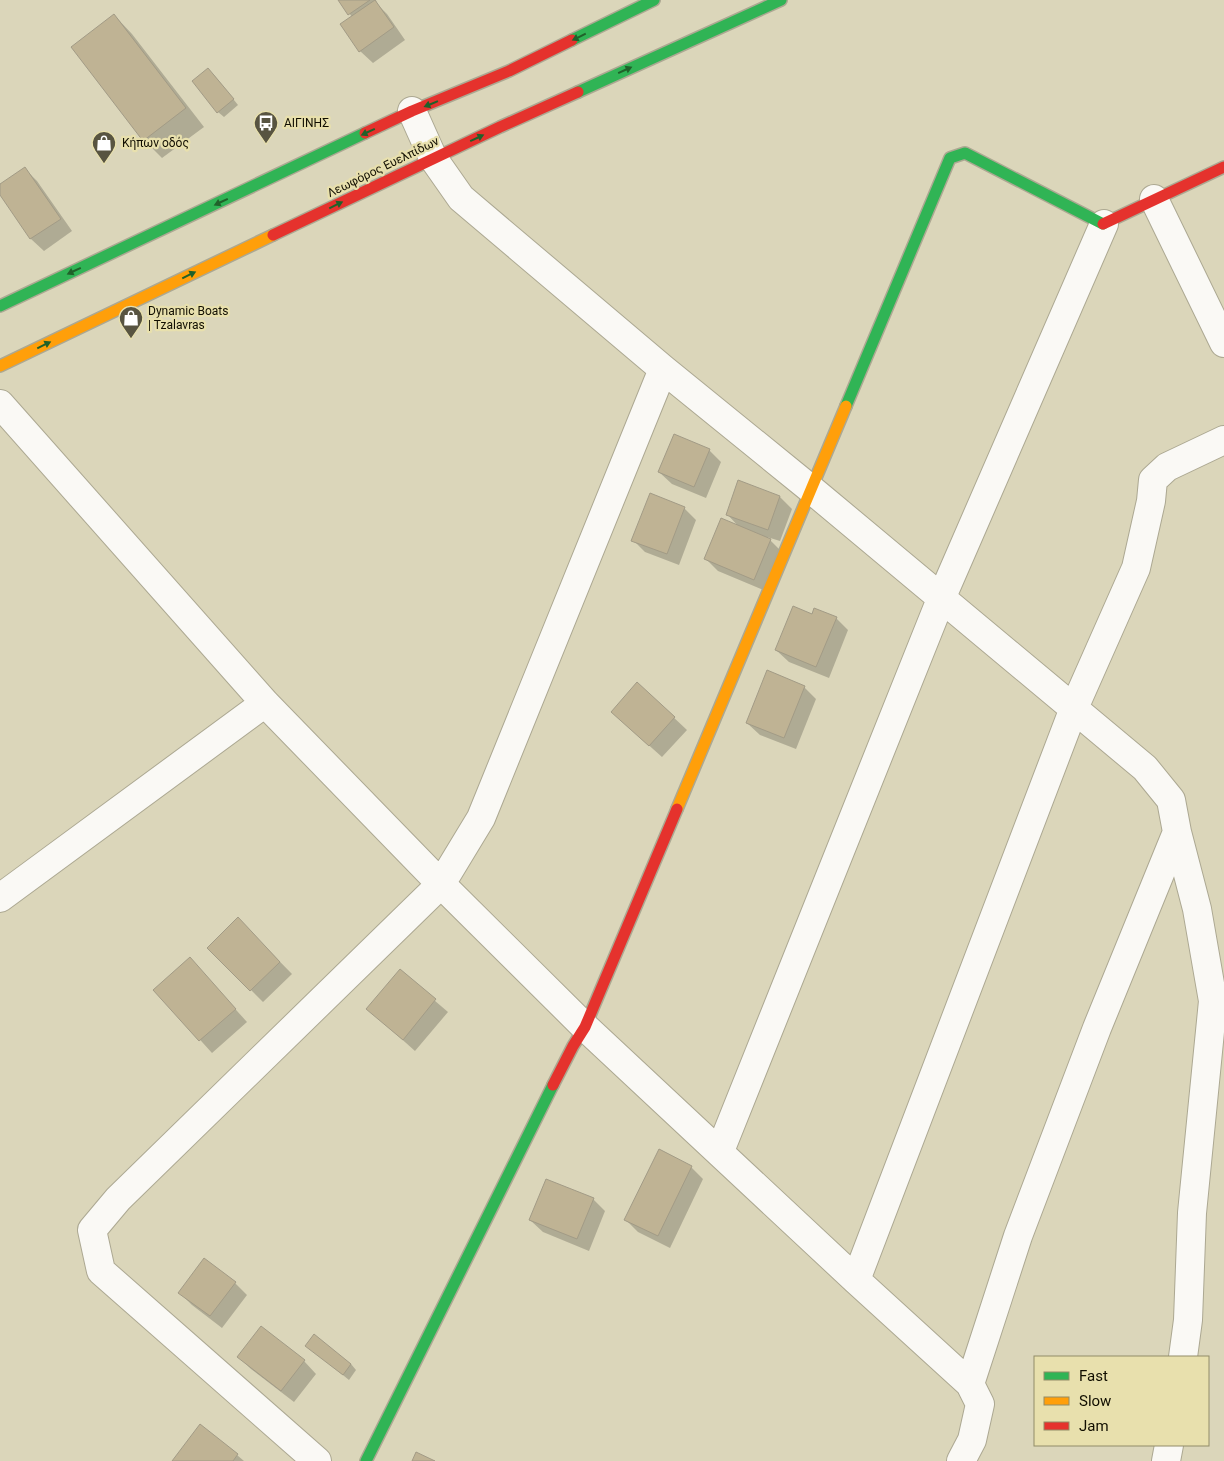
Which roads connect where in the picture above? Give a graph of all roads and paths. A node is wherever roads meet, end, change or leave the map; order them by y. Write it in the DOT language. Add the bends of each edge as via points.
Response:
graph roads {
  1 [pos="654,0"];
  2 [pos="781,0"];
  3 [pos="412,111"];
  4 [pos="433,158"];
  5 [pos="1224,168"];
  6 [pos="1154,199"];
  7 [pos="1104,224"];
  8 [pos="0,306"];
  9 [pos="1224,343"];
  10 [pos="0,366"];
  11 [pos="663,369"];
  12 [pos="0,404"];
  13 [pos="1224,440"];
  14 [pos="812,490"];
  15 [pos="941,599"];
  16 [pos="265,702"];
  17 [pos="1074,708"];
  18 [pos="1177,832"];
  19 [pos="441,884"];
  20 [pos="0,898"];
  21 [pos="585,1027"];
  22 [pos="720,1151"];
  23 [pos="856,1280"];
  24 [pos="1182,1356"];
  25 [pos="970,1384"];
  26 [pos="1169,1446"];
  27 [pos="317,1461"];
  28 [pos="366,1461"];
  29 [pos="961,1461"];
  30 [pos="1166,1461"];
  1 -- 3 [label="street, one-way" via="509,71"];
  4 -- 2 [label="street, Λεωφόρος Ευελπίδων, one-way"];
  3 -- 4 [label="street"];
  3 -- 8 [label="street, one-way"];
  10 -- 4 [label="street, Λεωφόρος Ευελπίδων, one-way"];
  4 -- 11 [label="street" via="461,198"];
  5 -- 6 [label="street"];
  6 -- 7 [label="street"];
  6 -- 9 [label="street"];
  7 -- 14 [label="street" via="965,153 950,158"];
  7 -- 15 [label="street"];
  11 -- 14 [label="street"];
  11 -- 19 [label="street" via="481,818"];
  12 -- 16 [label="street"];
  13 -- 17 [label="street" via="1167,467 1153,480 1136,568"];
  14 -- 15 [label="street"];
  14 -- 21 [label="street"];
  15 -- 17 [label="street"];
  15 -- 22 [label="street"];
  16 -- 19 [label="street"];
  16 -- 20 [label="street"];
  17 -- 18 [label="street" via="1145,768 1171,800"];
  17 -- 23 [label="street"];
  18 -- 24 [label="street" via="1197,909 1213,1001 1192,1213 1188,1320"];
  18 -- 25 [label="street" via="1097,1028 1025,1218"];
  19 -- 21 [label="street"];
  19 -- 27 [label="street" via="118,1198 92,1230 101,1271"];
  21 -- 22 [label="street"];
  21 -- 28 [label="street"];
  22 -- 23 [label="street"];
  23 -- 25 [label="street"];
  25 -- 29 [label="street" via="980,1404 972,1440"];
  26 -- 30 [label="street"];
}
